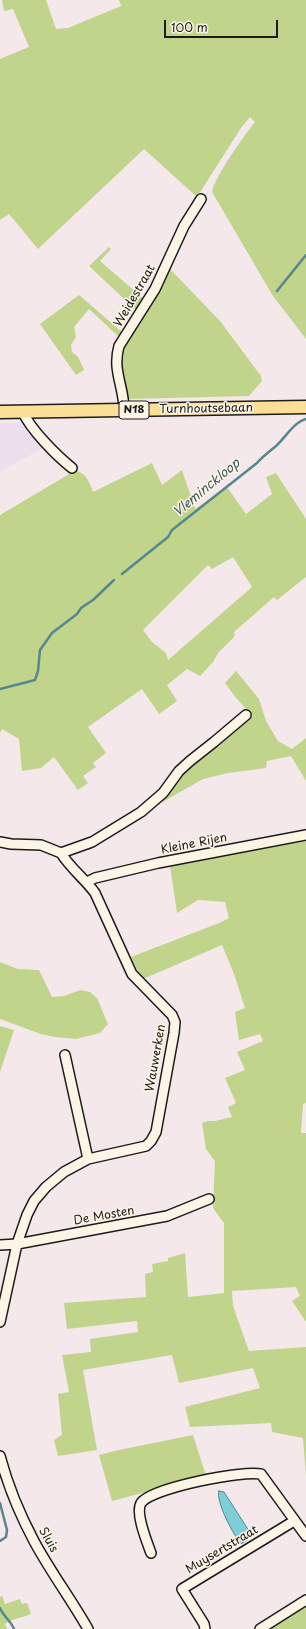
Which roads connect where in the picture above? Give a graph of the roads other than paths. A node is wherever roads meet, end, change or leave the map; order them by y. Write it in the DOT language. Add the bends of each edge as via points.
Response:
graph roads {
  1 [pos="201,199"];
  2 [pos="306,408"];
  3 [pos="124,410"];
  4 [pos="0,412"];
  5 [pos="23,412"];
  6 [pos="72,468"];
  7 [pos="246,715"];
  8 [pos="306,835"];
  9 [pos="0,842"];
  10 [pos="61,853"];
  11 [pos="87,882"];
  12 [pos="65,1055"];
  13 [pos="88,1158"];
  14 [pos="209,1199"];
  15 [pos="17,1244"];
  16 [pos="0,1245"];
  17 [pos="0,1322"];
  18 [pos="0,1456"];
  19 [pos="294,1520"];
  20 [pos="306,1536"];
  21 [pos="151,1553"];
  22 [pos="306,1600"];
  23 [pos="88,1629"];
  24 [pos="205,1629"];
  25 [pos="260,1629"];
  1 -- 3 [label="street, Weidestraat" via="184,226 156,289 119,346 116,368"];
  2 -- 3 [label="main road, Turnhoutsebaan / N18"];
  3 -- 5 [label="main road, Turnhoutsebaan / N18"];
  4 -- 5 [label="main road, Turnhoutsebaan / N18"];
  5 -- 6 [label="street" via="26,420"];
  7 -- 10 [label="street" via="179,771 163,793 141,812 96,839"];
  8 -- 11 [label="street, Kleine Rijen" via="158,863"];
  9 -- 10 [label="street" via="41,845"];
  10 -- 11 [label="street, Wauwerken"];
  11 -- 13 [label="street, Wauwerken" via="95,893 132,974 172,1015 175,1022 156,1132 151,1141 146,1146"];
  12 -- 13 [label="street"];
  13 -- 15 [label="street, Wauwerken" via="64,1172 42,1191 27,1214"];
  14 -- 15 [label="street, De Mosten" via="167,1216"];
  15 -- 16 [label="street, De Mosten"];
  15 -- 17 [label="street, Wauwerken"];
  18 -- 23 [label="street, Sluis" via="8,1484 34,1542"];
  19 -- 20 [label="street"];
  19 -- 21 [label="street" via="261,1474 209,1478 150,1496 141,1503 139,1514"];
  19 -- 24 [label="street, Muysertstraat" via="182,1589"];
  22 -- 25 [label="street"];
}
